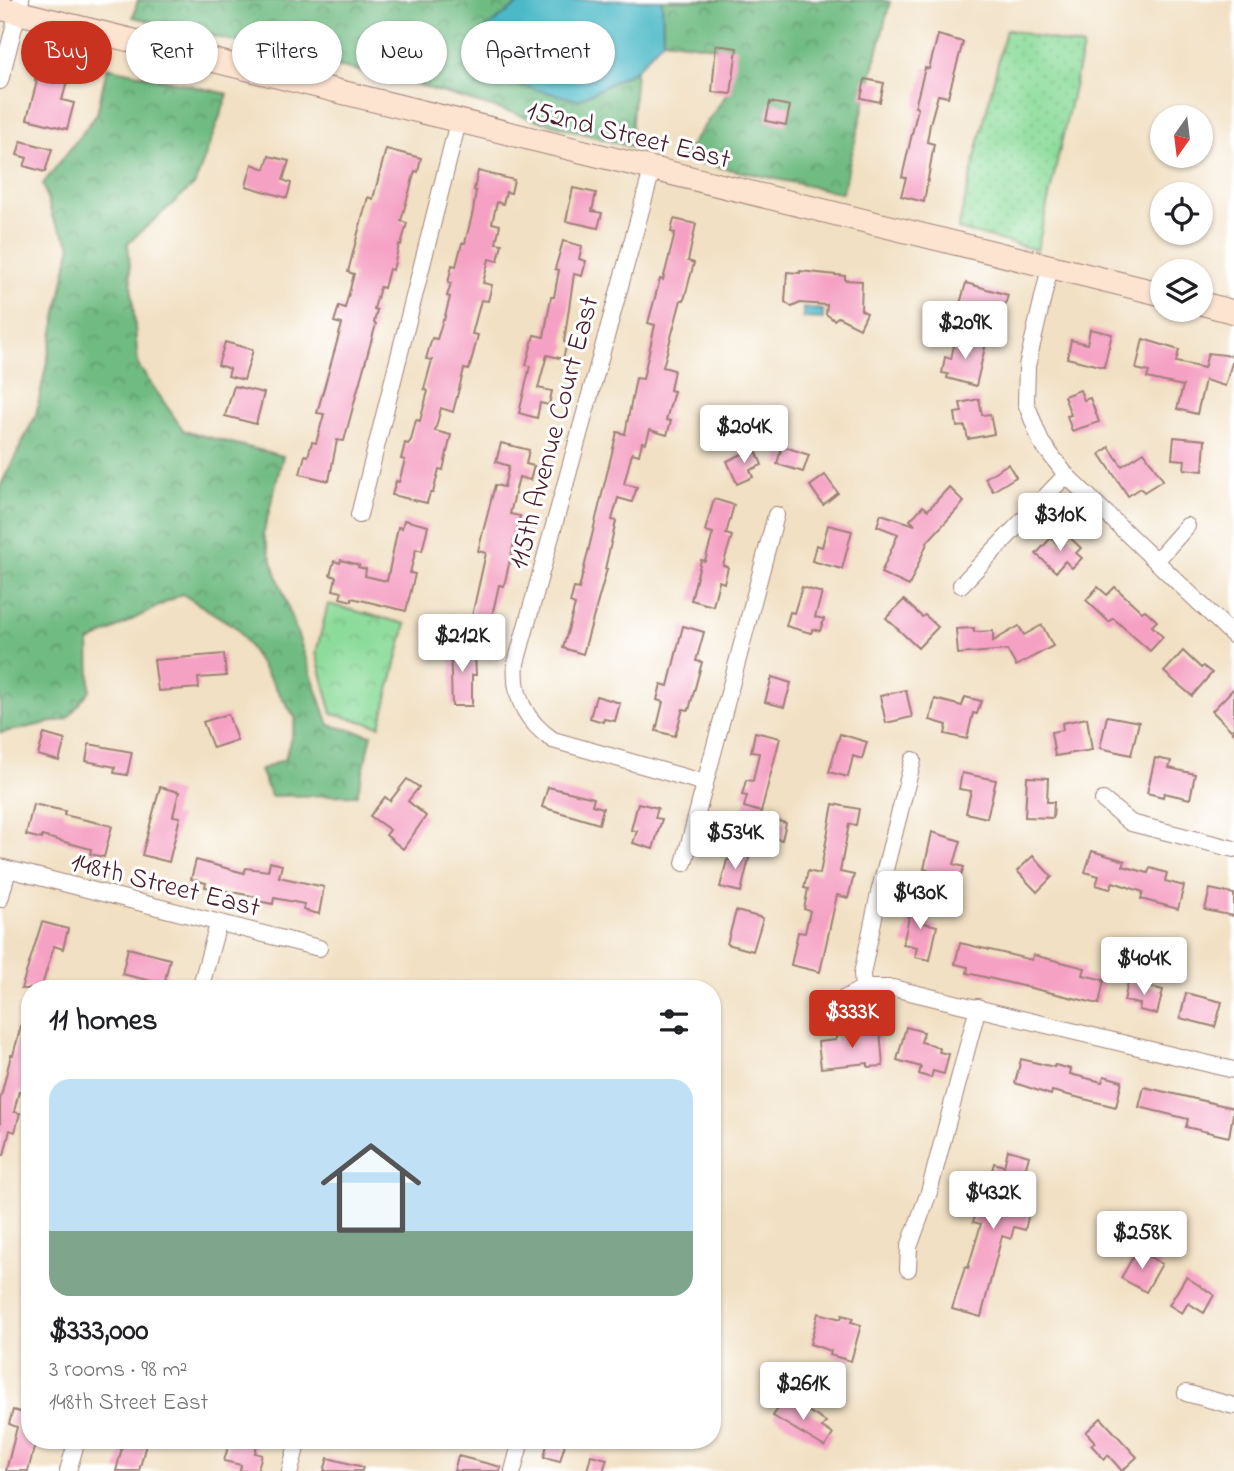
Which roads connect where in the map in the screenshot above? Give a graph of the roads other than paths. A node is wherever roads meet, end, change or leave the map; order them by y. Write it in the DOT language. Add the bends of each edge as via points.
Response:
graph roads {
  1 [pos="13,6"];
  2 [pos="0,81"];
  3 [pos="458,122"];
  4 [pos="652,170"];
  5 [pos="1050,267"];
  6 [pos="1150,291"];
  7 [pos="1213,306"];
  8 [pos="1234,312"];
  9 [pos="1066,475"];
  10 [pos="359,515"];
  11 [pos="776,515"];
  12 [pos="1187,526"];
  13 [pos="1156,561"];
  14 [pos="961,585"];
  15 [pos="1234,636"];
  16 [pos="913,760"];
  17 [pos="705,783"];
  18 [pos="1103,800"];
  19 [pos="1234,849"];
  20 [pos="684,863"];
  21 [pos="4,869"];
  22 [pos="0,900"];
  23 [pos="218,924"];
  24 [pos="319,948"];
  25 [pos="202,980"];
  26 [pos="863,988"];
  27 [pos="829,1007"];
  28 [pos="978,1007"];
  29 [pos="1234,1070"];
  30 [pos="908,1269"];
  31 [pos="1186,1393"];
  32 [pos="1234,1406"];
  33 [pos="74,1449"];
  34 [pos="296,1449"];
  35 [pos="519,1449"];
  36 [pos="68,1471"];
  37 [pos="290,1471"];
  38 [pos="513,1471"];
  1 -- 2 [label="street"];
  1 -- 3 [label="main road, 152nd Street East"];
  3 -- 4 [label="main road, 152nd Street East"];
  3 -- 10 [label="street"];
  4 -- 5 [label="main road, 152nd Street East"];
  4 -- 17 [label="street, 115th Avenue Court East" via="516,663 516,687 523,709 542,733 564,745"];
  5 -- 6 [label="main road, 152nd Street East"];
  5 -- 9 [label="street" via="1027,366 1027,403 1041,442"];
  7 -- 8 [label="main road"];
  9 -- 13 [label="street"];
  9 -- 14 [label="street"];
  11 -- 17 [label="street"];
  12 -- 13 [label="street"];
  13 -- 15 [label="street"];
  16 -- 26 [label="street" via="879,893"];
  17 -- 20 [label="street"];
  18 -- 19 [label="street" via="1131,823"];
  21 -- 22 [label="street"];
  21 -- 23 [label="street, 148th Street East"];
  23 -- 24 [label="street, 148th Street East"];
  23 -- 25 [label="street"];
  26 -- 27 [label="street"];
  26 -- 28 [label="street" via="894,988"];
  28 -- 29 [label="street"];
  28 -- 30 [label="street" via="929,1192 909,1248"];
  31 -- 32 [label="street"];
  33 -- 36 [label="street"];
  34 -- 37 [label="street"];
  35 -- 38 [label="street"];
}
